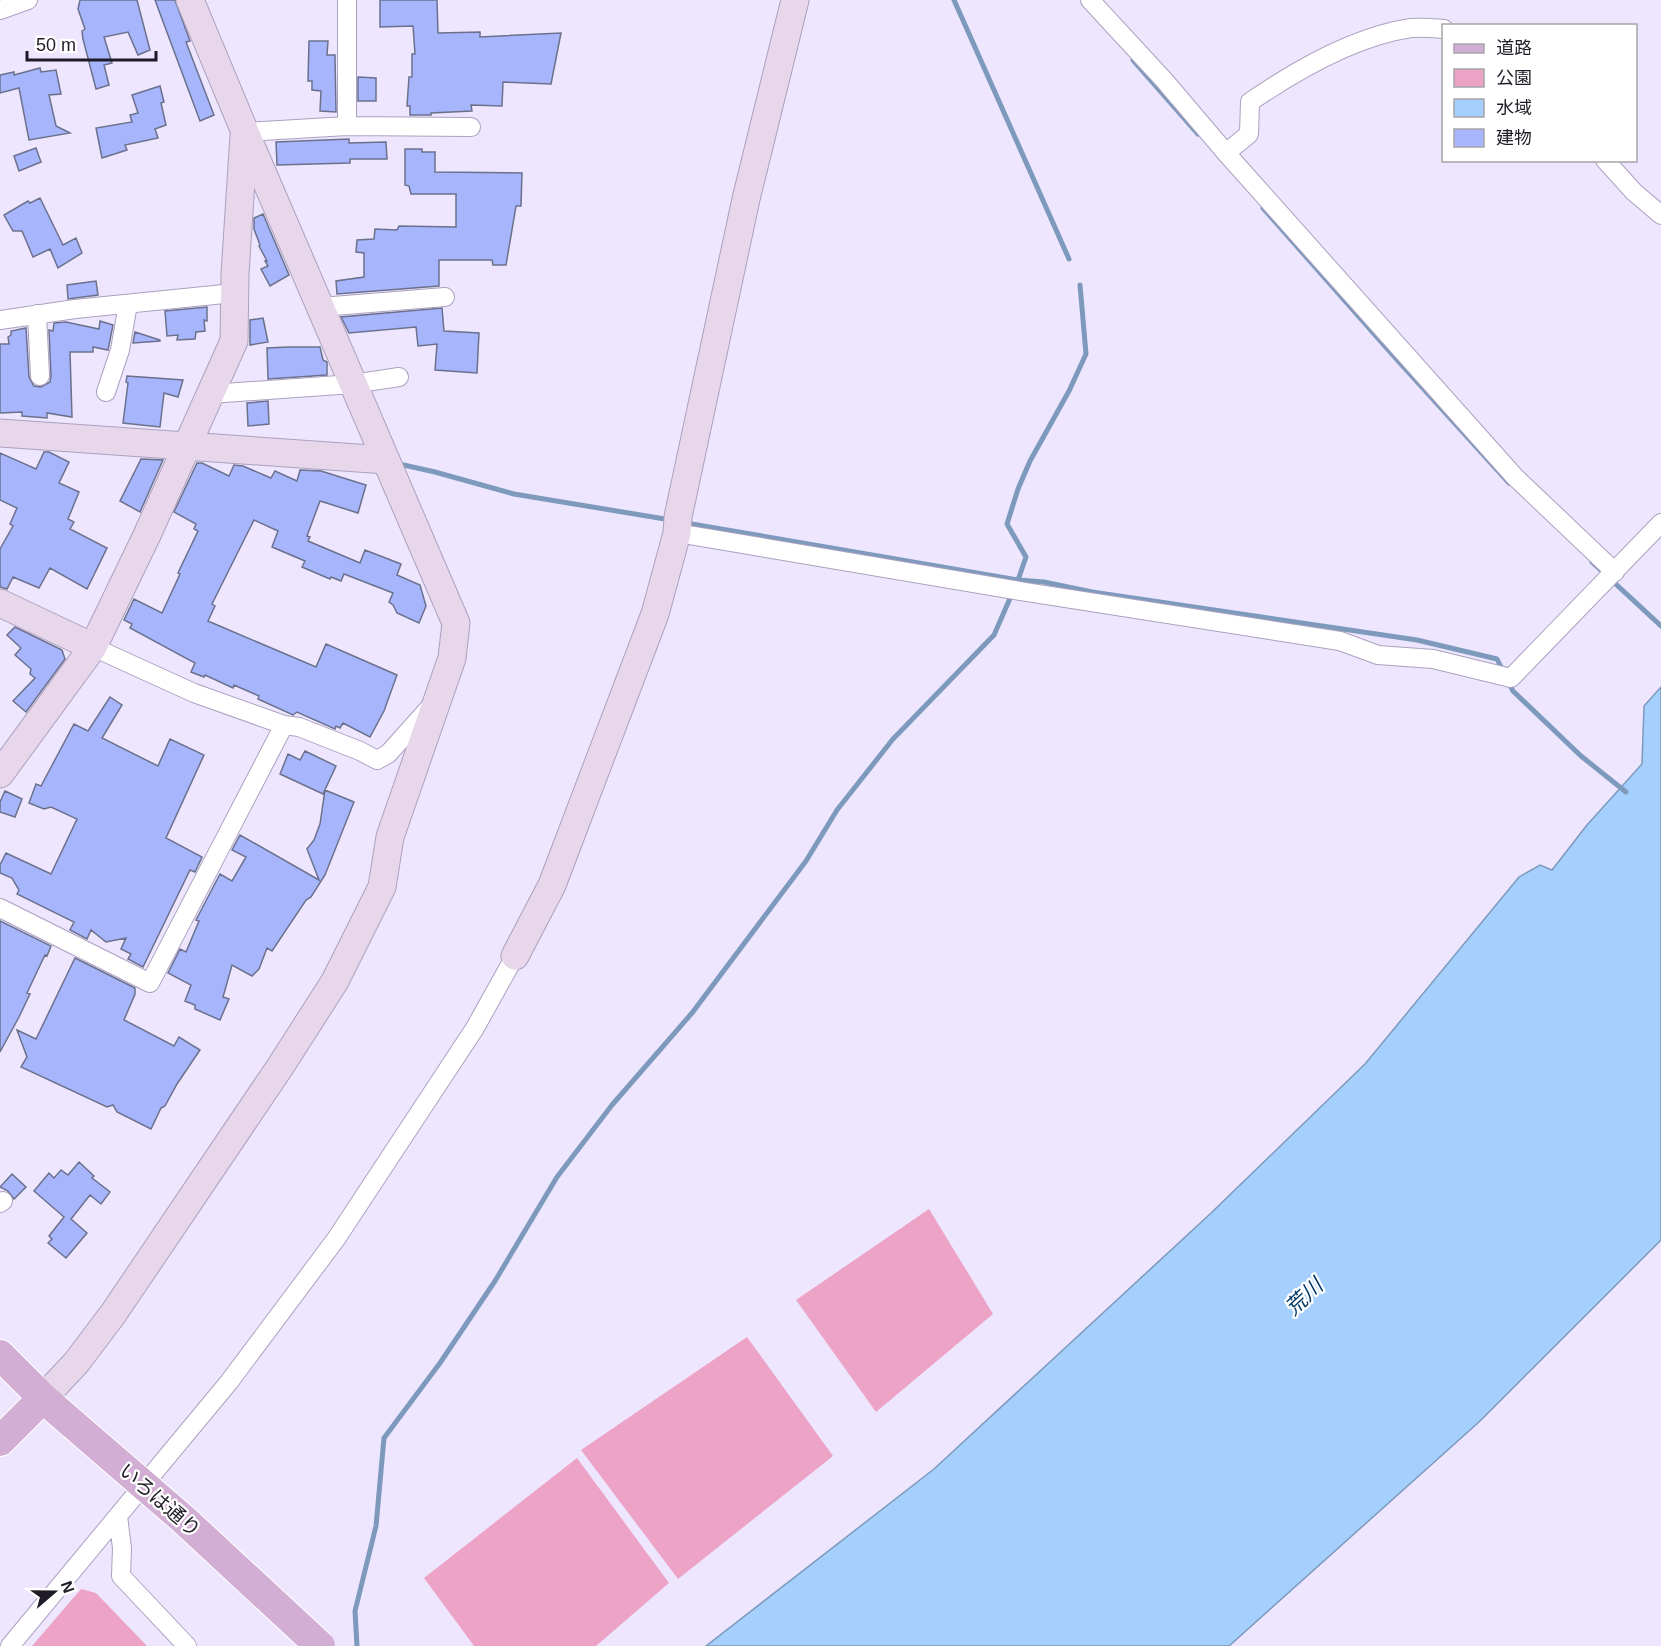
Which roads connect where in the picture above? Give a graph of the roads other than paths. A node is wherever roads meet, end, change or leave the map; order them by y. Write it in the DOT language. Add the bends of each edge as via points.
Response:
graph roads {
  1 [pos="28,0"];
  2 [pos="190,0"];
  3 [pos="347,0"];
  4 [pos="795,0"];
  5 [pos="1090,0"];
  6 [pos="0,10"];
  7 [pos="1442,29"];
  8 [pos="347,126"];
  9 [pos="471,127"];
  10 [pos="245,132"];
  11 [pos="1226,153"];
  12 [pos="1607,162"];
  13 [pos="1661,215"];
  14 [pos="234,294"];
  15 [pos="445,297"];
  16 [pos="128,304"];
  17 [pos="321,307"];
  18 [pos="38,314"];
  19 [pos="0,320"];
  20 [pos="40,376"];
  21 [pos="399,377"];
  22 [pos="353,384"];
  23 [pos="106,392"];
  24 [pos="210,394"];
  25 [pos="0,433"];
  26 [pos="190,439"];
  27 [pos="386,460"];
  28 [pos="1661,523"];
  29 [pos="678,527"];
  30 [pos="1614,572"];
  31 [pos="0,603"];
  32 [pos="93,647"];
  33 [pos="437,700"];
  34 [pos="284,725"];
  35 [pos="0,774"];
  36 [pos="0,908"];
  37 [pos="515,956"];
  38 [pos="0,1355"];
  39 [pos="43,1398"];
  40 [pos="0,1441"];
  41 [pos="118,1516"];
  42 [pos="10,1646"];
  43 [pos="187,1646"];
  44 [pos="320,1646"];
  1 -- 6 [label="street"];
  2 -- 10 [label="street"];
  3 -- 8 [label="street"];
  4 -- 29 [label="street" via="746,199"];
  5 -- 11 [label="street"];
  7 -- 11 [label="street" via="1412,28 1380,36 1332,53 1276,84 1250,102 1249,134"];
  8 -- 9 [label="street"];
  8 -- 10 [label="street"];
  10 -- 14 [label="street"];
  10 -- 17 [label="street"];
  11 -- 30 [label="street" via="1515,477"];
  12 -- 13 [label="street"];
  14 -- 16 [label="street"];
  14 -- 24 [label="street" via="234,341"];
  15 -- 17 [label="street"];
  16 -- 18 [label="street"];
  16 -- 23 [label="street" via="120,350"];
  17 -- 22 [label="street"];
  18 -- 19 [label="street"];
  18 -- 20 [label="street"];
  21 -- 22 [label="street"];
  22 -- 24 [label="street"];
  22 -- 27 [label="street"];
  24 -- 26 [label="street"];
  25 -- 26 [label="street"];
  26 -- 27 [label="street"];
  26 -- 32 [label="street"];
  27 -- 33 [label="street" via="456,623 452,658"];
  28 -- 30 [label="street"];
  29 -- 30 [label="street" via="1002,588 1340,641 1378,655 1433,659 1511,678"];
  29 -- 37 [label="street" via="655,614 556,874"];
  31 -- 32 [label="street"];
  32 -- 34 [label="street" via="194,693"];
  32 -- 35 [label="street"];
  33 -- 34 [label="street" via="388,754 377,760 299,727"];
  33 -- 39 [label="street" via="390,837 382,887 335,981 107,1323"];
  34 -- 36 [label="street" via="150,983"];
  37 -- 41 [label="street" via="474,1028 336,1239 229,1382"];
  38 -- 39 [label="main road, いろは通り"];
  39 -- 40 [label="main road"];
  39 -- 44 [label="main road, いろは通り, bridge" via="183,1519"];
  41 -- 42 [label="street"];
  41 -- 43 [label="street" via="121,1576"];
}
